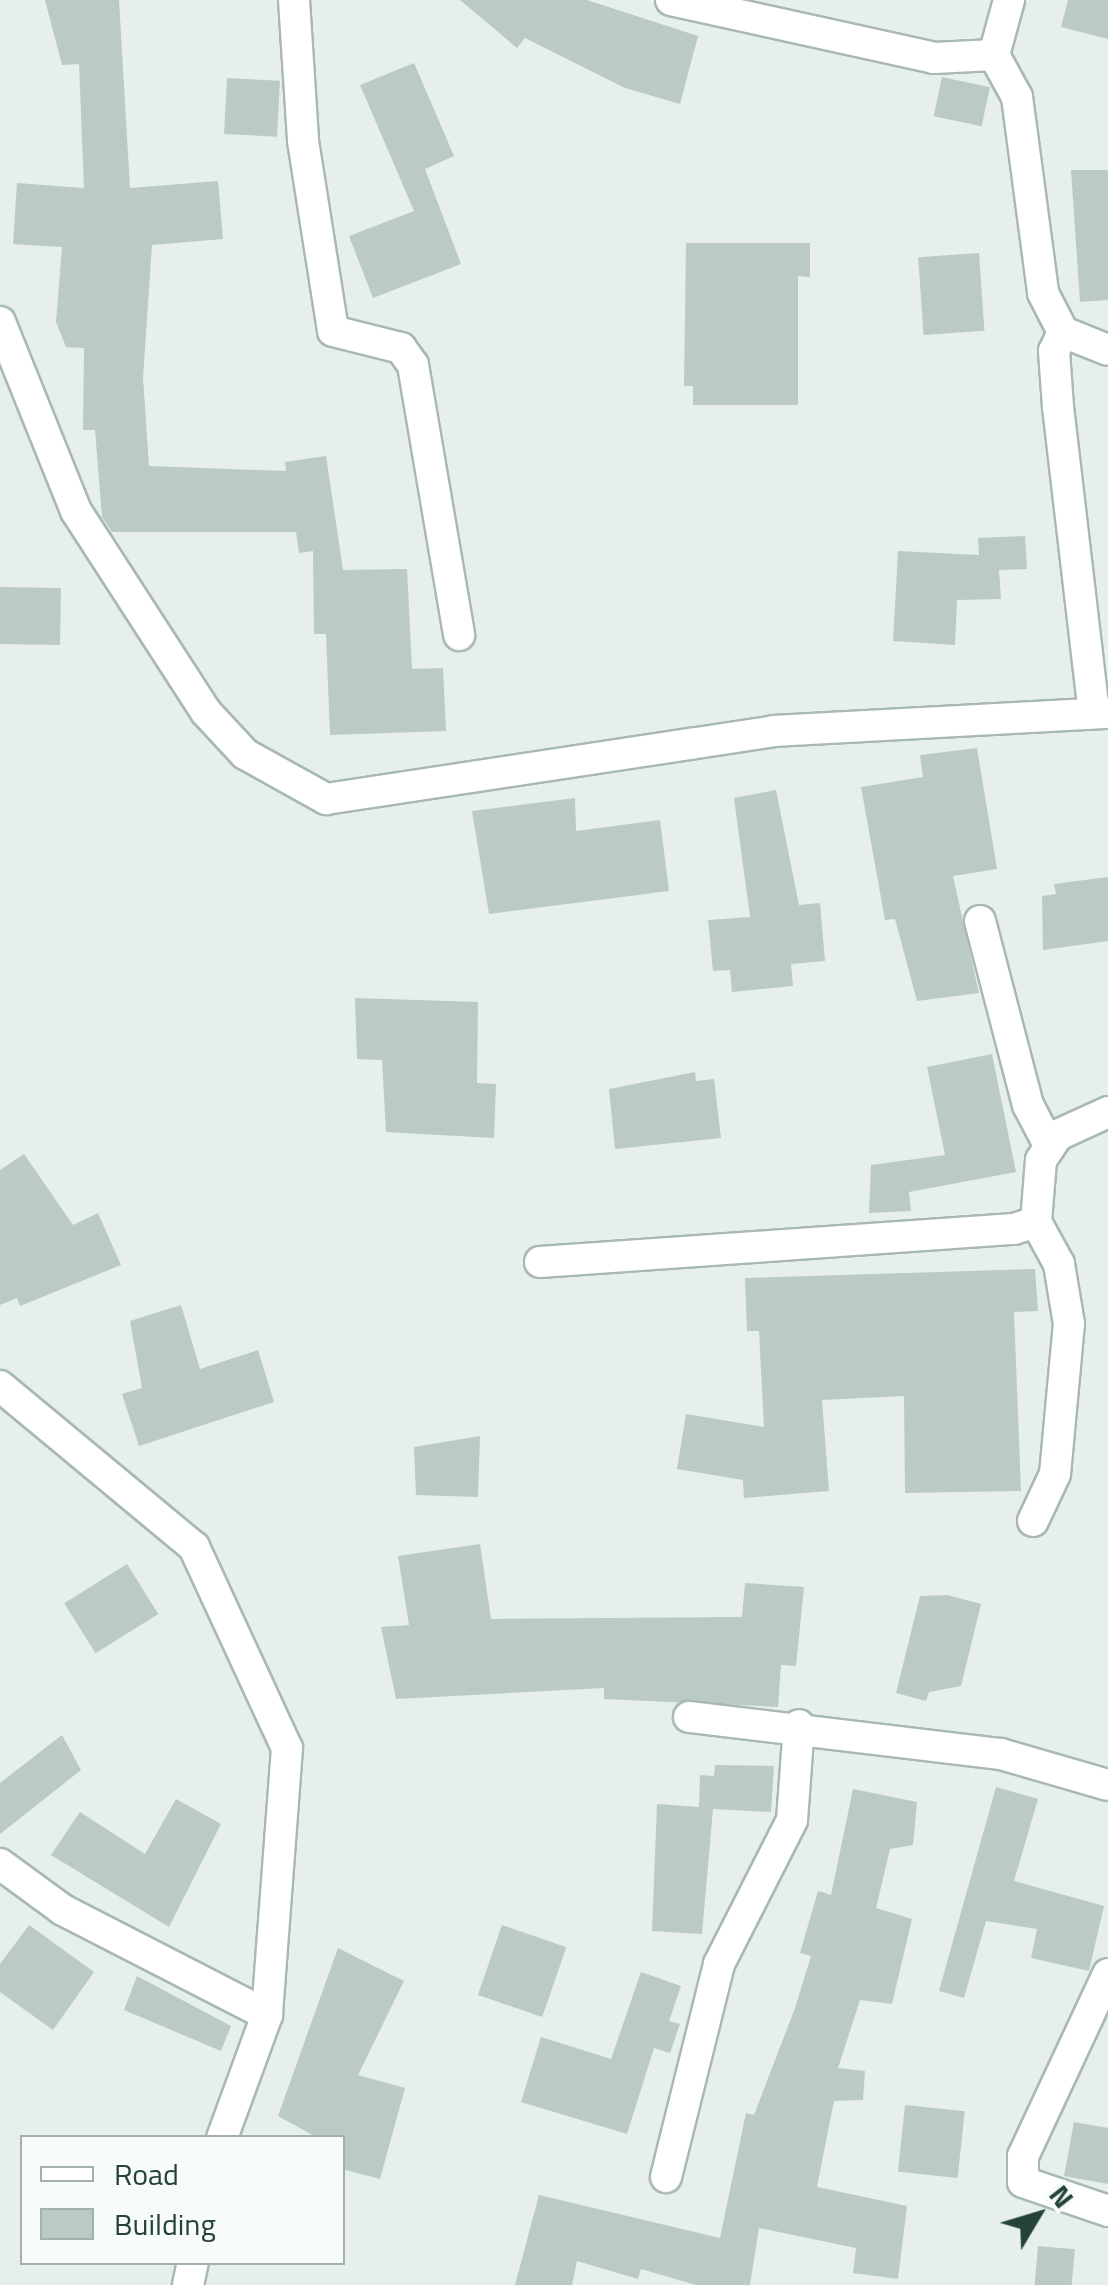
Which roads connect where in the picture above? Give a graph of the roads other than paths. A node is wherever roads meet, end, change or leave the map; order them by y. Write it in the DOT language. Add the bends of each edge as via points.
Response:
graph roads {
  1 [pos="294,0"];
  2 [pos="672,0"];
  3 [pos="1009,0"];
  4 [pos="994,55"];
  5 [pos="0,322"];
  6 [pos="1063,332"];
  7 [pos="1108,350"];
  8 [pos="459,635"];
  9 [pos="1101,713"];
  10 [pos="980,921"];
  11 [pos="1108,1112"];
  12 [pos="1050,1147"];
  13 [pos="1036,1222"];
  14 [pos="540,1262"];
  15 [pos="0,1386"];
  16 [pos="1032,1521"];
  17 [pos="688,1717"];
  18 [pos="799,1725"];
  19 [pos="1108,1785"];
  20 [pos="0,1864"];
  21 [pos="1108,1974"];
  22 [pos="266,2015"];
  23 [pos="223,2135"];
  24 [pos="666,2177"];
  25 [pos="1108,2212"];
  1 -- 8 [label="street" via="303,141 334,331 400,348 413,365"];
  2 -- 4 [label="street" via="934,58"];
  3 -- 4 [label="street"];
  4 -- 6 [label="street" via="1017,97 1043,293"];
  5 -- 9 [label="street" via="76,511 206,712 246,754 326,799 774,731"];
  6 -- 7 [label="street"];
  6 -- 9 [label="street" via="1054,351 1058,407"];
  10 -- 12 [label="street" via="1028,1104"];
  11 -- 12 [label="street"];
  12 -- 13 [label="street"];
  13 -- 14 [label="street" via="764,1252"];
  13 -- 16 [label="street" via="1059,1264 1069,1324 1055,1474"];
  15 -- 22 [label="street" via="194,1548 287,1748"];
  17 -- 18 [label="street"];
  18 -- 19 [label="street" via="1001,1754"];
  18 -- 24 [label="street" via="792,1820 719,1964"];
  20 -- 22 [label="street" via="63,1910"];
  21 -- 25 [label="street" via="1079,2023 1023,2169 1023,2182 1044,2196"];
  22 -- 23 [label="street"];
}
